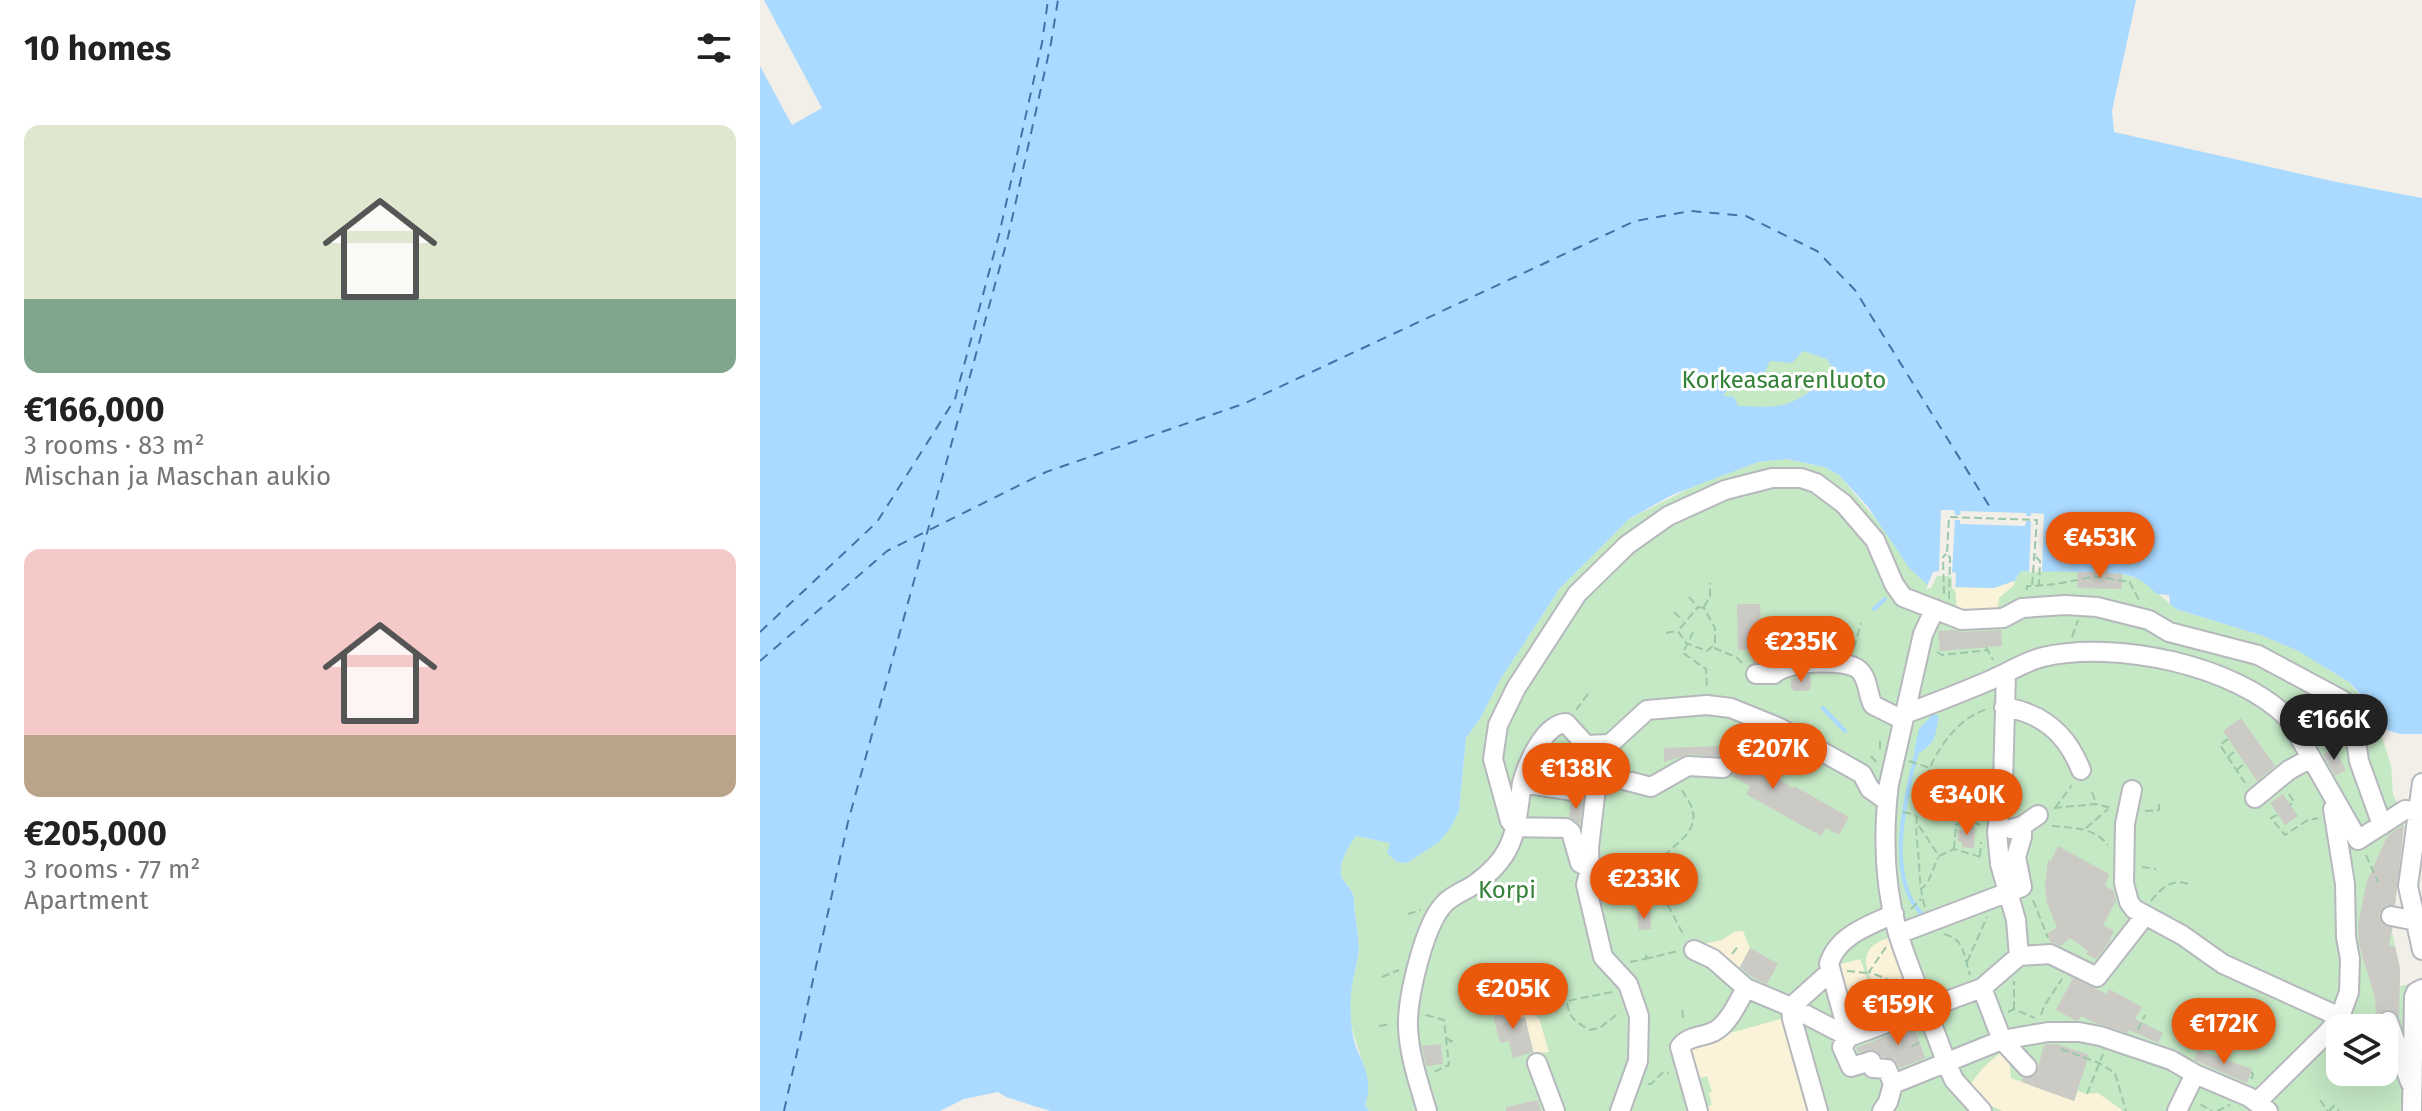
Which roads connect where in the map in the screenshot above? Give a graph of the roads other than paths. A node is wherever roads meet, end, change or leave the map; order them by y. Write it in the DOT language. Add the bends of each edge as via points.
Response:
graph roads {
  1 [pos="1941,612"];
  2 [pos="2006,673"];
  3 [pos="1756,674"];
  4 [pos="2004,707"];
  5 [pos="1905,714"];
  6 [pos="1611,753"];
  7 [pos="1903,758"];
  8 [pos="2311,758"];
  9 [pos="1723,768"];
  10 [pos="2081,770"];
  11 [pos="1862,774"];
  12 [pos="1522,783"];
  13 [pos="2422,785"];
  14 [pos="2328,788"];
  15 [pos="2132,790"];
  16 [pos="1573,791"];
  17 [pos="2255,798"];
  18 [pos="1894,806"];
  19 [pos="2411,811"];
  20 [pos="2048,816"];
  21 [pos="2382,825"];
  22 [pos="2022,826"];
  23 [pos="1515,827"];
  24 [pos="1997,830"];
  25 [pos="1590,869"];
  26 [pos="2002,894"];
  27 [pos="1894,914"];
  28 [pos="2391,916"];
  29 [pos="2144,917"];
  30 [pos="2416,921"];
  31 [pos="1894,938"];
  32 [pos="1690,945"];
  33 [pos="2422,950"];
  34 [pos="2014,961"];
  35 [pos="1830,972"];
  36 [pos="1746,988"];
  37 [pos="2422,989"];
  38 [pos="1979,990"];
  39 [pos="1791,1007"];
  40 [pos="1928,1009"];
  41 [pos="2333,1014"];
  42 [pos="2341,1014"];
  43 [pos="2326,1033"];
  44 [pos="1849,1037"];
  45 [pos="2002,1040"];
  46 [pos="2398,1050"];
  47 [pos="1946,1062"];
  48 [pos="1537,1063"];
  49 [pos="2191,1065"];
  50 [pos="2027,1067"];
  51 [pos="1893,1084"];
  52 [pos="2413,1086"];
  53 [pos="2263,1106"];
  54 [pos="1427,1111"];
  55 [pos="1555,1111"];
  56 [pos="1620,1111"];
  57 [pos="1698,1111"];
  58 [pos="1818,1111"];
  59 [pos="1882,1111"];
  60 [pos="1982,1111"];
  61 [pos="2177,1111"];
  62 [pos="2412,1111"];
  1 -- 5 [label="street" via="1922,641"];
  1 -- 21 [label="street" via="1962,620 2003,618 2026,608 2083,605 2258,655 2351,707 2359,761"];
  1 -- 23 [label="street" via="1903,597 1875,540 1844,504 1816,483 1789,477 1748,483 1668,516 1627,545 1577,594 1504,709 1493,759"];
  2 -- 4 [label="street"];
  2 -- 5 [label="street"];
  2 -- 8 [label="street" via="2040,658 2092,651 2177,663 2239,685 2277,707"];
  3 -- 5 [label="street" via="1798,665 1849,664 1864,675 1873,705 1897,717"];
  4 -- 10 [label="street" via="2048,722 2069,742"];
  4 -- 24 [label="street"];
  5 -- 7 [label="street"];
  6 -- 9 [label="street" via="1624,780 1651,787 1688,766"];
  6 -- 11 [label="street" via="1647,710 1714,705 1780,728"];
  6 -- 12 [label="street" via="1586,745 1560,723 1532,754"];
  6 -- 25 [label="street" via="1595,796"];
  7 -- 11 [label="street"];
  7 -- 18 [label="street"];
  8 -- 14 [label="street"];
  8 -- 17 [label="street"];
  11 -- 18 [label="street" via="1870,789"];
  12 -- 16 [label="street"];
  12 -- 23 [label="street"];
  13 -- 19 [label="street"];
  14 -- 21 [label="street" via="2358,840"];
  14 -- 42 [label="street" via="2341,850 2350,959 2349,992"];
  15 -- 29 [label="street" via="2118,809 2125,824 2124,883 2129,902"];
  18 -- 27 [label="street" via="1885,856"];
  19 -- 21 [label="street"];
  19 -- 30 [label="street" via="2394,882"];
  20 -- 22 [label="street"];
  22 -- 24 [label="street"];
  22 -- 26 [label="street" via="2016,857 2022,887"];
  23 -- 25 [label="street" via="1566,828 1580,863"];
  23 -- 54 [label="street" via="1502,862 1444,904 1418,961 1408,1031"];
  24 -- 26 [label="street"];
  25 -- 56 [label="street" via="1586,885 1603,957 1628,984 1639,1016 1638,1061"];
  26 -- 31 [label="street"];
  26 -- 34 [label="street"];
  27 -- 31 [label="street"];
  27 -- 35 [label="street" via="1841,943 1832,952"];
  28 -- 30 [label="street"];
  29 -- 34 [label="street" via="2097,977 2045,948"];
  29 -- 41 [label="street" via="2223,964"];
  30 -- 33 [label="street"];
  31 -- 40 [label="street"];
  32 -- 36 [label="street"];
  34 -- 38 [label="street"];
  35 -- 39 [label="street"];
  35 -- 44 [label="street"];
  36 -- 39 [label="street"];
  36 -- 57 [label="street" via="1717,1030 1680,1047"];
  37 -- 52 [label="street" via="2414,997"];
  38 -- 40 [label="street"];
  38 -- 45 [label="street"];
  39 -- 44 [label="street"];
  39 -- 58 [label="street"];
  40 -- 44 [label="street"];
  40 -- 47 [label="street"];
  43 -- 53 [label="street"];
  44 -- 51 [label="street" via="1842,1047 1851,1067 1871,1061 1873,1068 1887,1069"];
  45 -- 47 [label="street"];
  45 -- 49 [label="street" via="2068,1031"];
  45 -- 50 [label="street"];
  46 -- 52 [label="street"];
  47 -- 51 [label="street"];
  47 -- 60 [label="street" via="1954,1080"];
  48 -- 55 [label="street"];
  49 -- 53 [label="street"];
  49 -- 61 [label="street"];
  51 -- 59 [label="street"];
  52 -- 62 [label="street"];
}
